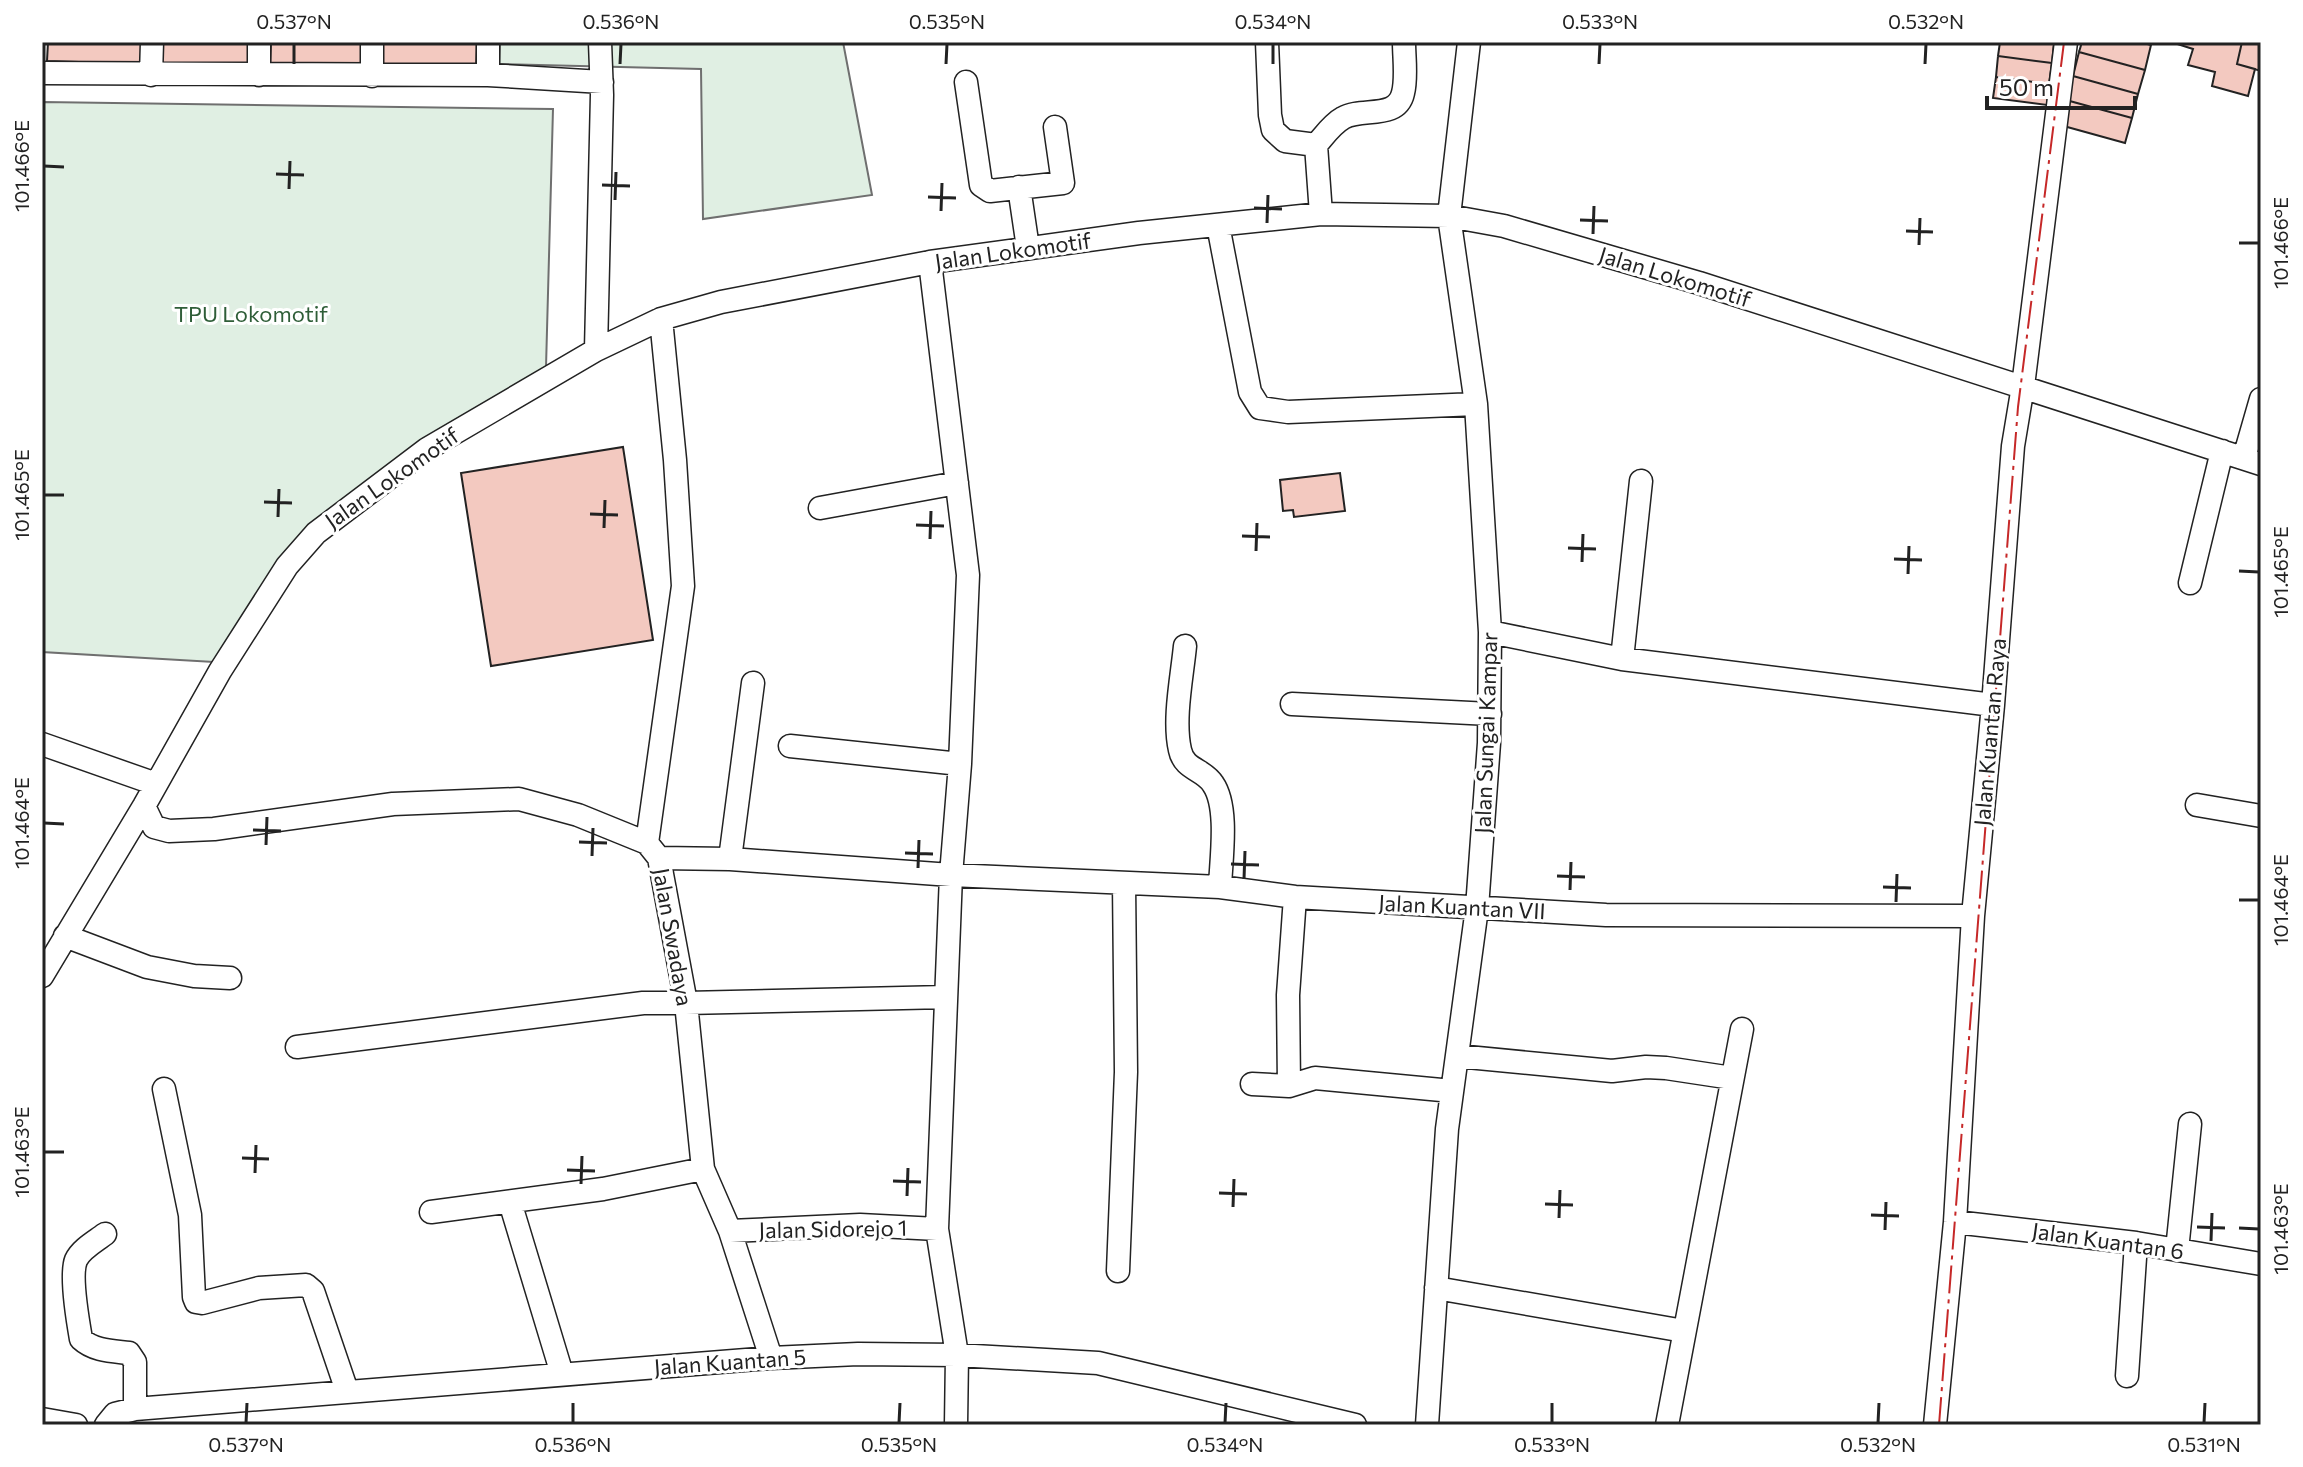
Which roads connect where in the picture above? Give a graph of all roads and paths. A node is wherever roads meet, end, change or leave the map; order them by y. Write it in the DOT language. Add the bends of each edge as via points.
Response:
graph roads {
  1 [pos="152,42"];
  2 [pos="259,42"];
  3 [pos="372,42"];
  4 [pos="488,42"];
  5 [pos="600,42"];
  6 [pos="1267,42"];
  7 [pos="1404,42"];
  8 [pos="1469,42"];
  9 [pos="2066,42"];
  10 [pos="42,73"];
  11 [pos="151,75"];
  12 [pos="259,75"];
  13 [pos="488,75"];
  14 [pos="372,76"];
  15 [pos="602,82"];
  16 [pos="966,82"];
  17 [pos="1055,127"];
  18 [pos="1316,145"];
  19 [pos="1019,187"];
  20 [pos="1321,214"];
  21 [pos="1449,216"];
  22 [pos="1218,225"];
  23 [pos="1028,248"];
  24 [pos="930,262"];
  25 [pos="661,319"];
  26 [pos="596,350"];
  27 [pos="2023,386"];
  28 [pos="2261,399"];
  29 [pos="1476,404"];
  30 [pos="2222,451"];
  31 [pos="2252,461"];
  32 [pos="1641,481"];
  33 [pos="957,483"];
  34 [pos="820,508"];
  35 [pos="2190,583"];
  36 [pos="1490,632"];
  37 [pos="1185,646"];
  38 [pos="1622,659"];
  39 [pos="753,683"];
  40 [pos="1292,704"];
  41 [pos="1993,705"];
  42 [pos="1490,714"];
  43 [pos="42,744"];
  44 [pos="790,746"];
  45 [pos="960,764"];
  46 [pos="156,784"];
  47 [pos="2197,805"];
  48 [pos="144,806"];
  49 [pos="2261,816"];
  50 [pos="653,850"];
  51 [pos="730,859"];
  52 [pos="951,875"];
  53 [pos="1124,883"];
  54 [pos="1220,887"];
  55 [pos="1295,897"];
  56 [pos="1477,908"];
  57 [pos="1973,916"];
  58 [pos="65,936"];
  59 [pos="42,976"];
  60 [pos="230,978"];
  61 [pos="946,997"];
  62 [pos="686,1003"];
  63 [pos="1742,1029"];
  64 [pos="297,1047"];
  65 [pos="1457,1056"];
  66 [pos="1732,1078"];
  67 [pos="1252,1084"];
  68 [pos="1289,1086"];
  69 [pos="164,1089"];
  70 [pos="1452,1091"];
  71 [pos="2190,1124"];
  72 [pos="703,1169"];
  73 [pos="510,1202"];
  74 [pos="431,1212"];
  75 [pos="1955,1222"];
  76 [pos="937,1229"];
  77 [pos="730,1231"];
  78 [pos="105,1234"];
  79 [pos="2136,1243"];
  80 [pos="2177,1250"];
  81 [pos="2261,1264"];
  82 [pos="1118,1271"];
  83 [pos="1436,1288"];
  84 [pos="1684,1331"];
  85 [pos="957,1355"];
  86 [pos="771,1358"];
  87 [pos="562,1374"];
  88 [pos="2127,1376"];
  89 [pos="347,1391"];
  90 [pos="135,1409"];
  91 [pos="42,1419"];
  92 [pos="76,1425"];
  93 [pos="106,1425"];
  94 [pos="956,1425"];
  95 [pos="1355,1425"];
  96 [pos="1427,1425"];
  97 [pos="1667,1425"];
  98 [pos="1935,1425"];
  1 -- 11 [label="street"];
  2 -- 12 [label="street"];
  3 -- 14 [label="street"];
  4 -- 13 [label="street"];
  5 -- 15 [label="street"];
  6 -- 18 [label="street" via="1273,130 1285,141"];
  7 -- 18 [label="street" via="1404,93 1399,103 1391,110 1343,118"];
  8 -- 21 [label="street, Jalan Sungai Kampar"];
  9 -- 27 [label="street, Jalan Kuantan Raya"];
  10 -- 11 [label="street"];
  11 -- 12 [label="street"];
  12 -- 14 [label="street"];
  13 -- 14 [label="street"];
  13 -- 15 [label="street"];
  15 -- 26 [label="street"];
  16 -- 19 [label="street" via="981,185 990,191"];
  17 -- 19 [label="street" via="1063,183"];
  18 -- 20 [label="street"];
  19 -- 23 [label="street"];
  20 -- 21 [label="street, Jalan Lokomotif"];
  20 -- 22 [label="street, Jalan Lokomotif"];
  21 -- 27 [label="street, Jalan Lokomotif" via="1504,226 1699,283"];
  21 -- 29 [label="street, Jalan Sungai Kampar"];
  22 -- 23 [label="street, Jalan Lokomotif"];
  22 -- 29 [label="street" via="1250,392 1260,408 1288,412"];
  23 -- 24 [label="street, Jalan Lokomotif"];
  24 -- 25 [label="street, Jalan Lokomotif" via="721,302"];
  24 -- 33 [label="street"];
  25 -- 26 [label="street, Jalan Lokomotif"];
  25 -- 50 [label="street, Jalan Swadaya" via="683,586"];
  26 -- 46 [label="street, Jalan Lokomotif" via="427,449 316,533 287,566 220,671"];
  27 -- 30 [label="street, Jalan Lokomotif"];
  27 -- 41 [label="street, Jalan Kuantan Raya" via="2013,446"];
  28 -- 31 [label="street"];
  29 -- 36 [label="street, Jalan Sungai Kampar"];
  30 -- 31 [label="street, Jalan Lokomotif"];
  30 -- 35 [label="street"];
  32 -- 38 [label="street"];
  33 -- 34 [label="street"];
  33 -- 45 [label="street" via="968,575"];
  36 -- 38 [label="street"];
  36 -- 42 [label="street, Jalan Sungai Kampar"];
  37 -- 54 [label="street" via="1177,730 1180,753 1215,786 1222,828"];
  38 -- 41 [label="street"];
  39 -- 51 [label="street"];
  40 -- 42 [label="street"];
  41 -- 57 [label="street, Jalan Kuantan Raya"];
  42 -- 56 [label="street, Jalan Sungai Kampar"];
  43 -- 46 [label="street"];
  44 -- 45 [label="street"];
  45 -- 52 [label="street"];
  46 -- 48 [label="street, Jalan Lokomotif"];
  47 -- 49 [label="street"];
  48 -- 50 [label="street" via="154,827 169,831 393,804 519,799 578,815"];
  48 -- 58 [label="street, Jalan Lokomotif"];
  50 -- 51 [label="street, Jalan Kuantan VII"];
  50 -- 62 [label="street, Jalan Swadaya"];
  51 -- 52 [label="street, Jalan Kuantan VII"];
  52 -- 53 [label="street, Jalan Kuantan VII"];
  52 -- 61 [label="street"];
  53 -- 54 [label="street, Jalan Kuantan VII"];
  53 -- 82 [label="street" via="1126,1072"];
  54 -- 55 [label="street, Jalan Kuantan VII"];
  55 -- 56 [label="street, Jalan Kuantan VII"];
  55 -- 68 [label="street"];
  56 -- 57 [label="street, Jalan Kuantan VII" via="1606,915"];
  56 -- 65 [label="street, Jalan Sungai Kampar"];
  57 -- 75 [label="street, Jalan Kuantan Raya"];
  58 -- 59 [label="street, Jalan Lokomotif"];
  58 -- 60 [label="street" via="147,967"];
  61 -- 62 [label="street"];
  61 -- 76 [label="street"];
  62 -- 64 [label="street" via="643,1003"];
  62 -- 72 [label="street, Jalan Swadaya"];
  63 -- 66 [label="street"];
  65 -- 66 [label="street" via="1612,1071 1666,1068"];
  65 -- 70 [label="street, Jalan Sungai Kampar"];
  66 -- 84 [label="street"];
  67 -- 68 [label="street"];
  68 -- 70 [label="street" via="1315,1078"];
  69 -- 89 [label="street" via="190,1215 196,1302 259,1288 306,1285 313,1291"];
  70 -- 83 [label="street, Jalan Sungai Kampar"];
  71 -- 80 [label="street"];
  72 -- 73 [label="street"];
  72 -- 77 [label="street, Jalan Swadaya"];
  73 -- 74 [label="street"];
  73 -- 87 [label="street"];
  75 -- 79 [label="street, Jalan Kuantan 6"];
  75 -- 98 [label="street, Jalan Kuantan Raya"];
  76 -- 77 [label="street, Jalan Sidorejo 1" via="860,1225"];
  76 -- 85 [label="street"];
  77 -- 86 [label="street, Jalan Swadaya"];
  78 -- 90 [label="street" via="76,1261 81,1339 98,1349 129,1353 135,1362"];
  79 -- 80 [label="street, Jalan Kuantan 6"];
  79 -- 88 [label="street"];
  80 -- 81 [label="street, Jalan Kuantan 6"];
  83 -- 84 [label="street"];
  83 -- 96 [label="street, Jalan Sungai Kampar"];
  84 -- 97 [label="street"];
  85 -- 86 [label="street, Jalan Kuantan 5"];
  85 -- 94 [label="street"];
  85 -- 95 [label="street, Jalan Kuantan 5" via="1108,1365"];
  86 -- 87 [label="street, Jalan Kuantan 5"];
  87 -- 89 [label="street, Jalan Kuantan 5"];
  89 -- 90 [label="street, Jalan Kuantan 5"];
  90 -- 93 [label="street, Jalan Kuantan 5" via="115,1414"];
  91 -- 92 [label="street"];
}
